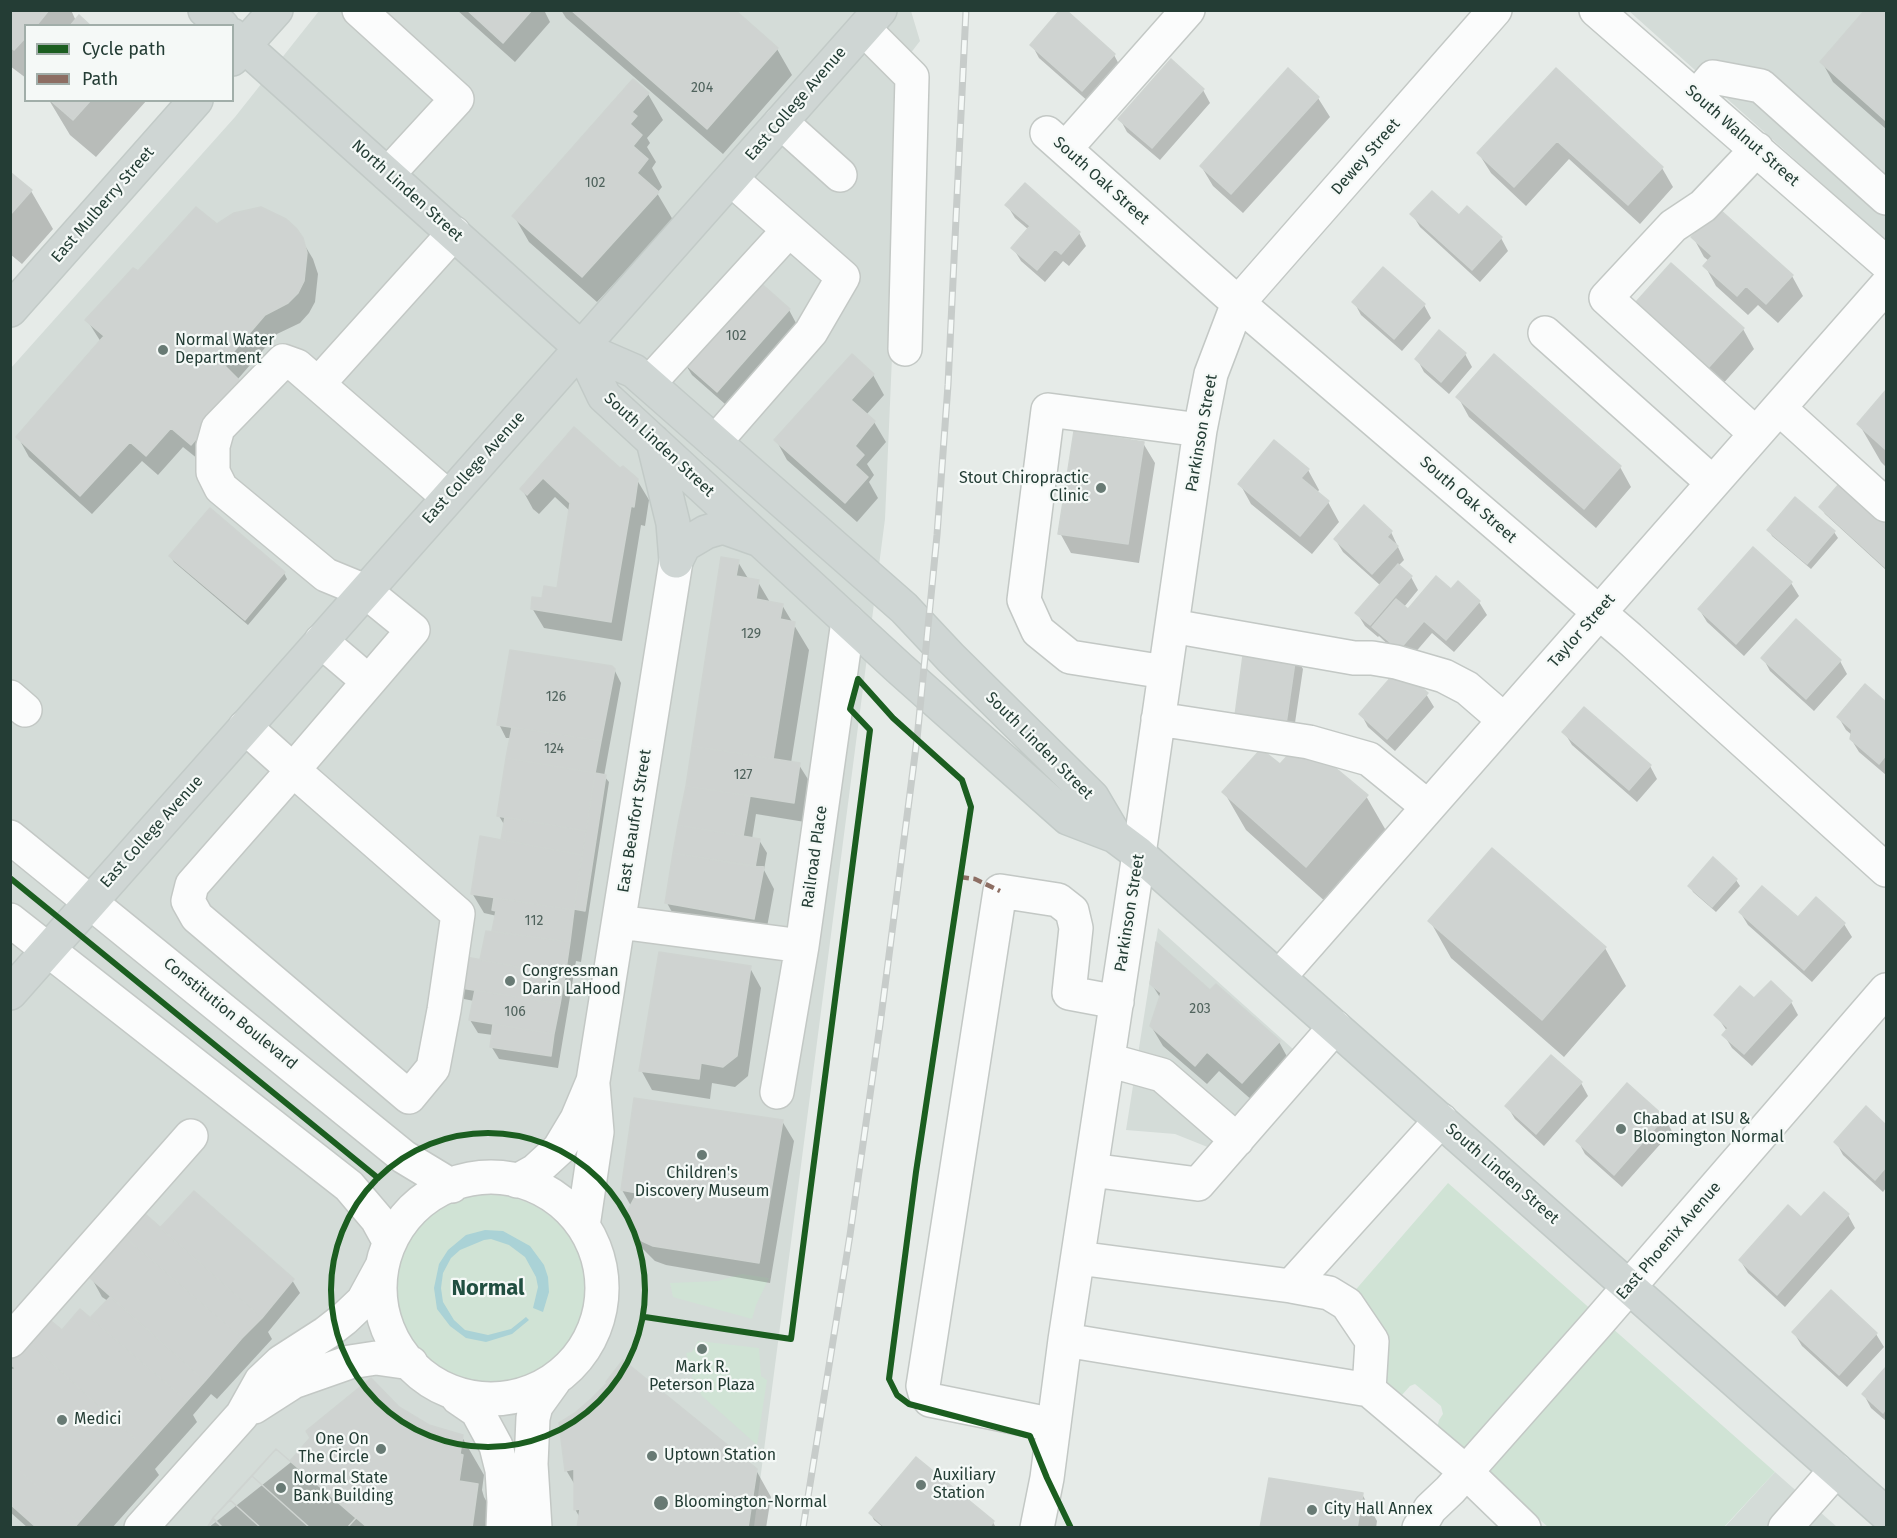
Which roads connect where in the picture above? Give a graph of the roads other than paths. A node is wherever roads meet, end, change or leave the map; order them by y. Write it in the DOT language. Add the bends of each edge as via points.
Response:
graph roads {
  1 [pos="205,10"];
  2 [pos="276,10"];
  3 [pos="359,10"];
  4 [pos="1188,10"];
  5 [pos="1495,10"];
  6 [pos="1596,10"];
  7 [pos="872,20"];
  8 [pos="218,24"];
  9 [pos="234,40"];
  10 [pos="234,42"];
  11 [pos="1696,97"];
  12 [pos="194,102"];
  13 [pos="781,122"];
  14 [pos="1757,149"];
  15 [pos="388,174"];
  16 [pos="840,175"];
  17 [pos="731,178"];
  18 [pos="1887,198"];
  19 [pos="789,230"];
  20 [pos="453,233"];
  21 [pos="1887,263"];
  22 [pos="1887,286"];
  23 [pos="1238,303"];
  24 [pos="10,310"];
  25 [pos="1545,333"];
  26 [pos="581,348"];
  27 [pos="905,349"];
  28 [pos="649,383"];
  29 [pos="318,384"];
  30 [pos="1779,408"];
  31 [pos="1200,430"];
  32 [pos="1756,434"];
  33 [pos="653,441"];
  34 [pos="715,442"];
  35 [pos="1713,483"];
  36 [pos="448,498"];
  37 [pos="1887,505"];
  38 [pos="760,540"];
  39 [pos="676,561"];
  40 [pos="365,591"];
  41 [pos="1598,612"];
  42 [pos="848,621"];
  43 [pos="1172,626"];
  44 [pos="321,641"];
  45 [pos="1165,672"];
  46 [pos="368,681"];
  47 [pos="1158,719"];
  48 [pos="1504,720"];
  49 [pos="245,727"];
  50 [pos="293,770"];
  51 [pos="1428,807"];
  52 [pos="10,837"];
  53 [pos="1127,845"];
  54 [pos="1887,870"];
  55 [pos="90,901"];
  56 [pos="10,920"];
  57 [pos="619,922"];
  58 [pos="802,946"];
  59 [pos="48,950"];
  60 [pos="1279,977"];
  61 [pos="1887,990"];
  62 [pos="10,993"];
  63 [pos="1117,1002"];
  64 [pos="1335,1027"];
  65 [pos="1108,1060"];
  66 [pos="593,1081"];
  67 [pos="777,1092"];
  68 [pos="1441,1120"];
  69 [pos="191,1136"];
  70 [pos="1237,1140"];
  71 [pos="1091,1170"];
  72 [pos="517,1181"];
  73 [pos="452,1186"];
  74 [pos="583,1226"];
  75 [pos="385,1252"];
  76 [pos="1078,1258"];
  77 [pos="1291,1286"];
  78 [pos="1629,1287"];
  79 [pos="1065,1340"];
  80 [pos="10,1341"];
  81 [pos="411,1363"];
  82 [pos="554,1381"];
  83 [pos="1369,1390"];
  84 [pos="458,1398"];
  85 [pos="242,1414"];
  86 [pos="1054,1425"];
  87 [pos="1836,1470"];
  88 [pos="1458,1481"];
  89 [pos="1887,1514"];
  90 [pos="141,1527"];
  91 [pos="503,1527"];
  92 [pos="535,1527"];
  93 [pos="1037,1527"];
  94 [pos="1419,1527"];
  95 [pos="1524,1527"];
  96 [pos="1785,1527"];
  1 -- 8 [label="main road, North Linden Street"];
  2 -- 9 [label="main road"];
  3 -- 15 [label="street" via="457,99"];
  4 -- 23 [label="street, South Oak Street" via="1056,141"];
  5 -- 23 [label="street, Dewey Street"];
  6 -- 11 [label="street, South Walnut Street"];
  7 -- 13 [label="main road, East College Avenue"];
  7 -- 27 [label="street" via="912,77"];
  10 -- 15 [label="main road, North Linden Street"];
  11 -- 14 [label="street, South Walnut Street"];
  11 -- 18 [label="street" via="1713,76 1761,86"];
  12 -- 24 [label="main road, East Mulberry Street"];
  13 -- 16 [label="street"];
  13 -- 17 [label="main road, East College Avenue"];
  14 -- 21 [label="street, South Walnut Street"];
  14 -- 32 [label="street" via="1703,206 1672,226 1606,298"];
  15 -- 20 [label="main road, North Linden Street"];
  17 -- 19 [label="street"];
  17 -- 26 [label="main road, East College Avenue"];
  19 -- 28 [label="street"];
  19 -- 34 [label="street" via="843,277 811,332"];
  20 -- 26 [label="main road, North Linden Street"];
  20 -- 29 [label="street"];
  22 -- 30 [label="street, Taylor Street"];
  23 -- 31 [label="street, Parkinson Street" via="1211,374"];
  23 -- 41 [label="street, South Oak Street"];
  25 -- 35 [label="street"];
  26 -- 28 [label="main road, South Linden Street" via="634,371"];
  26 -- 33 [label="main road, South Linden Street" via="604,396"];
  26 -- 36 [label="main road, East College Avenue"];
  28 -- 34 [label="main road, South Linden Street"];
  29 -- 36 [label="street"];
  29 -- 40 [label="street" via="297,366 283,361 218,428 213,472 222,488 326,575"];
  30 -- 32 [label="street, Taylor Street"];
  30 -- 37 [label="street"];
  31 -- 43 [label="street, Parkinson Street"];
  31 -- 45 [label="street" via="1048,410 1024,600 1038,631 1070,657"];
  32 -- 35 [label="street, Taylor Street"];
  33 -- 38 [label="main road, South Linden Street"];
  33 -- 39 [label="main road" via="673,523"];
  34 -- 53 [label="main road, South Linden Street" via="904,608 1092,797"];
  35 -- 41 [label="street, Taylor Street"];
  36 -- 40 [label="main road, East College Avenue"];
  38 -- 39 [label="main road" via="723,528 706,532 684,545"];
  38 -- 42 [label="main road, South Linden Street"];
  39 -- 57 [label="street, East Beaufort Street"];
  40 -- 44 [label="main road, East College Avenue"];
  40 -- 46 [label="street" via="413,630"];
  41 -- 48 [label="street, Taylor Street"];
  41 -- 54 [label="street, South Oak Street"];
  42 -- 53 [label="main road, South Linden Street" via="1068,818"];
  42 -- 58 [label="street, Railroad Place"];
  43 -- 45 [label="street, Parkinson Street"];
  43 -- 48 [label="street" via="1396,662 1444,676 1467,688"];
  44 -- 46 [label="street"];
  44 -- 49 [label="main road, East College Avenue"];
  45 -- 47 [label="street, Parkinson Street"];
  46 -- 50 [label="street"];
  47 -- 51 [label="street" via="1309,742 1369,759"];
  47 -- 53 [label="street, Parkinson Street"];
  48 -- 51 [label="street, Taylor Street"];
  49 -- 50 [label="street"];
  49 -- 55 [label="main road, East College Avenue"];
  50 -- 50 [label="street" via="192,885 188,901 197,917 410,1097 433,1068 458,914"];
  51 -- 60 [label="street, Taylor Street"];
  52 -- 55 [label="street, Constitution Boulevard"];
  53 -- 60 [label="main road, South Linden Street"];
  53 -- 63 [label="street, Parkinson Street"];
  55 -- 59 [label="main road, East College Avenue"];
  55 -- 73 [label="street, Constitution Boulevard" via="404,1157"];
  56 -- 59 [label="street"];
  57 -- 58 [label="street"];
  57 -- 66 [label="street, East Beaufort Street"];
  58 -- 67 [label="street, Railroad Place"];
  59 -- 62 [label="main road, East College Avenue"];
  59 -- 75 [label="street" via="349,1186 376,1219"];
  60 -- 64 [label="main road, South Linden Street"];
  61 -- 78 [label="street, East Phoenix Avenue"];
  63 -- 65 [label="street, Parkinson Street"];
  63 -- 86 [label="street" via="1068,993 1076,928 1072,911 1058,900 1000,891 923,1386 930,1400"];
  64 -- 68 [label="main road, South Linden Street"];
  64 -- 70 [label="street"];
  65 -- 70 [label="street" via="1162,1075"];
  65 -- 71 [label="street, Parkinson Street"];
  66 -- 72 [label="street, East Beaufort Street" via="559,1149"];
  66 -- 74 [label="street, East Beaufort Street" via="597,1132"];
  68 -- 77 [label="street"];
  68 -- 78 [label="main road, South Linden Street"];
  69 -- 80 [label="street"];
  70 -- 71 [label="street" via="1198,1184"];
  71 -- 76 [label="street, Parkinson Street"];
  72 -- 73 [label="street" via="488,1176"];
  72 -- 74 [label="street" via="545,1192"];
  73 -- 75 [label="street" via="432,1193 408,1212"];
  74 -- 82 [label="street" via="598,1258 597,1318 586,1348"];
  75 -- 81 [label="street" via="381,1303 387,1333"];
  75 -- 85 [label="street" via="363,1301 326,1333 281,1362 261,1381"];
  76 -- 77 [label="street"];
  76 -- 79 [label="street, Parkinson Street"];
  77 -- 83 [label="street" via="1329,1293 1347,1304 1372,1341"];
  78 -- 87 [label="main road, South Linden Street"];
  78 -- 88 [label="street, East Phoenix Avenue"];
  79 -- 83 [label="street"];
  79 -- 86 [label="street, Parkinson Street"];
  81 -- 84 [label="street"];
  81 -- 85 [label="street" via="376,1358 350,1362 293,1382"];
  82 -- 84 [label="street" via="518,1396"];
  82 -- 92 [label="street" via="536,1406 533,1418"];
  83 -- 88 [label="street"];
  84 -- 91 [label="street" via="477,1411 496,1446 502,1470"];
  85 -- 90 [label="street"];
  86 -- 93 [label="street, Parkinson Street"];
  87 -- 89 [label="main road, South Linden Street"];
  87 -- 96 [label="street"];
  88 -- 94 [label="street, East Phoenix Avenue" via="1430,1509"];
  88 -- 95 [label="street"];
}
